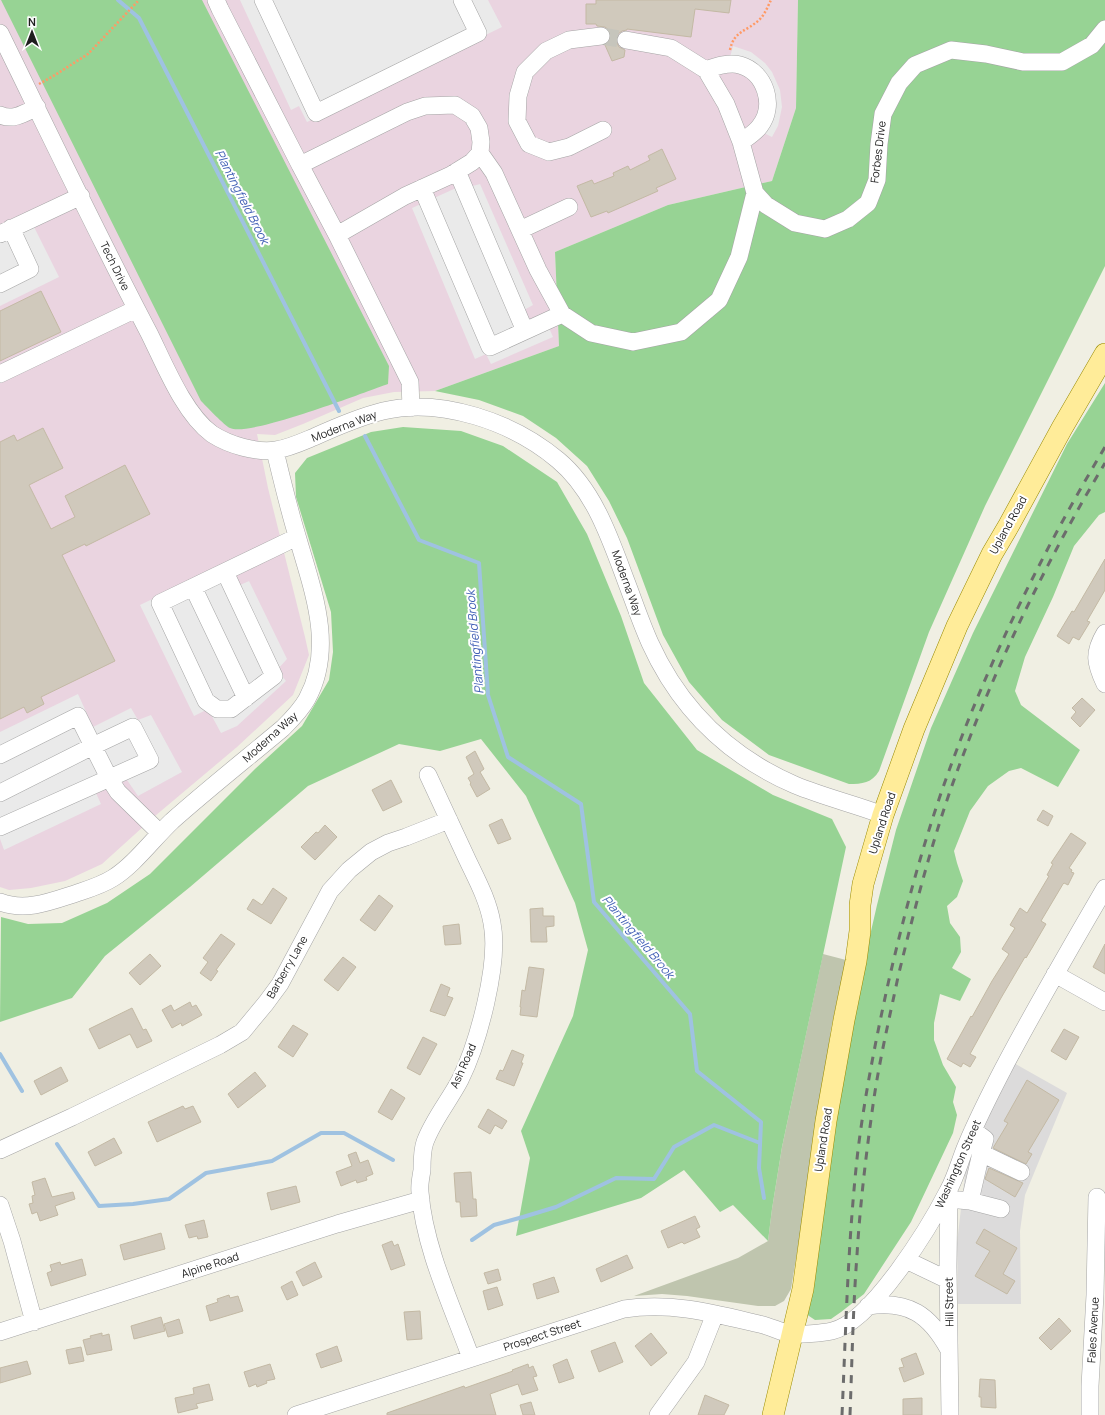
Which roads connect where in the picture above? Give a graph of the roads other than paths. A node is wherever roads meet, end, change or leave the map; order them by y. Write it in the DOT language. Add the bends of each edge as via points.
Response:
graph roads {
  1 [pos="216,0"];
  2 [pos="263,0"];
  3 [pos="462,0"];
  4 [pos="1105,29"];
  5 [pos="0,32"];
  6 [pos="601,36"];
  7 [pos="626,40"];
  8 [pos="706,70"];
  9 [pos="37,107"];
  10 [pos="0,115"];
  11 [pos="603,130"];
  12 [pos="741,142"];
  13 [pos="480,154"];
  14 [pos="300,165"];
  15 [pos="457,171"];
  16 [pos="422,188"];
  17 [pos="756,193"];
  18 [pos="81,196"];
  19 [pos="569,208"];
  20 [pos="520,230"];
  21 [pos="6,231"];
  22 [pos="337,235"];
  23 [pos="0,284"];
  24 [pos="136,309"];
  25 [pos="562,314"];
  26 [pos="525,331"];
  27 [pos="1105,354"];
  28 [pos="0,374"];
  29 [pos="411,408"];
  30 [pos="275,451"];
  31 [pos="297,537"];
  32 [pos="225,572"];
  33 [pos="193,587"];
  34 [pos="1105,633"];
  35 [pos="1105,684"];
  36 [pos="246,698"];
  37 [pos="93,746"];
  38 [pos="0,755"];
  39 [pos="428,775"];
  40 [pos="109,778"];
  41 [pos="0,793"];
  42 [pos="883,815"];
  43 [pos="448,820"];
  44 [pos="0,827"];
  45 [pos="160,833"];
  46 [pos="1105,888"];
  47 [pos="0,902"];
  48 [pos="1055,974"];
  49 [pos="1105,1002"];
  50 [pos="973,1130"];
  51 [pos="0,1150"];
  52 [pos="981,1153"];
  53 [pos="1021,1172"];
  54 [pos="949,1194"];
  55 [pos="1097,1198"];
  56 [pos="421,1200"];
  57 [pos="970,1200"];
  58 [pos="0,1205"];
  59 [pos="1001,1208"];
  60 [pos="906,1260"];
  61 [pos="948,1280"];
  62 [pos="868,1306"];
  63 [pos="715,1314"];
  64 [pos="34,1322"];
  65 [pos="0,1332"];
  66 [pos="792,1334"];
  67 [pos="949,1350"];
  68 [pos="471,1358"];
  69 [pos="296,1415"];
  70 [pos="658,1415"];
  71 [pos="773,1415"];
  72 [pos="950,1415"];
  73 [pos="1090,1415"];
  1 -- 14 [label="street"];
  2 -- 3 [label="street" via="316,113 478,33"];
  4 -- 17 [label="street, Forbes Drive" via="1092,45 1062,62 1023,62 951,50 915,65 898,83 882,114 877,180 868,203 848,219 825,228 795,223 766,205"];
  5 -- 9 [label="street, Tech Drive"];
  6 -- 11 [label="street" via="569,40 546,51 525,72 518,96 517,120 529,144 549,152 569,147"];
  7 -- 8 [label="street" via="671,48"];
  8 -- 12 [label="street" via="726,104"];
  8 -- 12 [label="street" via="727,64 740,65 760,79 766,90 766,115 760,126"];
  9 -- 10 [label="street" via="20,116"];
  9 -- 18 [label="street, Tech Drive"];
  12 -- 17 [label="street"];
  13 -- 14 [label="street" via="479,128 472,116 455,105 425,106 407,112"];
  13 -- 15 [label="street"];
  13 -- 20 [label="street" via="494,173"];
  14 -- 22 [label="street"];
  15 -- 16 [label="street"];
  15 -- 26 [label="street"];
  16 -- 22 [label="street"];
  16 -- 26 [label="street" via="490,347"];
  17 -- 25 [label="street" via="739,256 719,300 681,332 633,342 591,333"];
  18 -- 21 [label="street"];
  18 -- 24 [label="street, Tech Drive"];
  19 -- 20 [label="street"];
  20 -- 25 [label="street"];
  21 -- 23 [label="street" via="30,269"];
  22 -- 29 [label="street" via="410,382"];
  24 -- 28 [label="street"];
  24 -- 30 [label="street, Tech Drive" via="184,399 208,430 230,444"];
  25 -- 26 [label="street"];
  27 -- 42 [label="main road, Upland Road" via="992,554 956,626 914,729"];
  29 -- 30 [label="street, Moderna Way" via="386,410 360,418"];
  29 -- 42 [label="street, Moderna Way" via="437,408 493,422 520,434 556,458 576,478 591,500 614,548 650,644 676,690 698,718 739,755 770,773 794,785"];
  30 -- 31 [label="street, Moderna Way"];
  31 -- 32 [label="street"];
  31 -- 45 [label="street, Moderna Way" via="311,584 321,638 318,670 307,700 283,728 179,814"];
  32 -- 33 [label="street"];
  32 -- 36 [label="street" via="274,676"];
  33 -- 36 [label="street"];
  33 -- 36 [label="street" via="160,603 206,701 217,709 232,709"];
  34 -- 35 [label="street" via="1098,644 1097,658"];
  37 -- 38 [label="street" via="78,716"];
  37 -- 40 [label="street"];
  37 -- 40 [label="street" via="133,727 150,760"];
  37 -- 41 [label="street"];
  39 -- 43 [label="street, Ash Road"];
  40 -- 44 [label="street"];
  40 -- 45 [label="street" via="118,792"];
  42 -- 66 [label="main road, Upland Road" via="863,884 856,961 833,1077 803,1289"];
  43 -- 51 [label="street, Barberry Lane" via="388,843 371,852 349,870 330,891 280,984 242,1032 213,1049 72,1118"];
  43 -- 56 [label="street, Ash Road" via="489,908 493,925 493,948 490,980 471,1053 460,1080 424,1143"];
  45 -- 47 [label="street, Moderna Way" via="123,871 94,887 58,900 34,905 19,906"];
  46 -- 48 [label="street, Washington Street"];
  48 -- 49 [label="street"];
  48 -- 50 [label="street, Washington Street"];
  50 -- 52 [label="street" via="985,1139"];
  50 -- 54 [label="street, Washington Street"];
  52 -- 53 [label="street"];
  52 -- 57 [label="street"];
  54 -- 57 [label="street"];
  54 -- 60 [label="street, Washington Street"];
  54 -- 61 [label="street, Hill Street"];
  55 -- 73 [label="street, Fales Avenue"];
  56 -- 64 [label="street, Alpine Road" via="337,1224"];
  56 -- 68 [label="street, Ash Road" via="424,1224 434,1258"];
  57 -- 59 [label="street"];
  58 -- 64 [label="street"];
  60 -- 61 [label="street"];
  60 -- 62 [label="street, Washington Street"];
  61 -- 67 [label="street, Hill Street"];
  62 -- 66 [label="street, Washington Street" via="838,1329"];
  62 -- 67 [label="street" via="888,1304 912,1310 936,1329"];
  63 -- 66 [label="street, Prospect Street"];
  63 -- 68 [label="street, Prospect Street" via="666,1306 624,1309"];
  63 -- 70 [label="street" via="696,1362"];
  64 -- 65 [label="street, Alpine Road"];
  66 -- 71 [label="main road"];
  67 -- 72 [label="street, Hill Street"];
  68 -- 69 [label="street, Prospect Street"];
}
